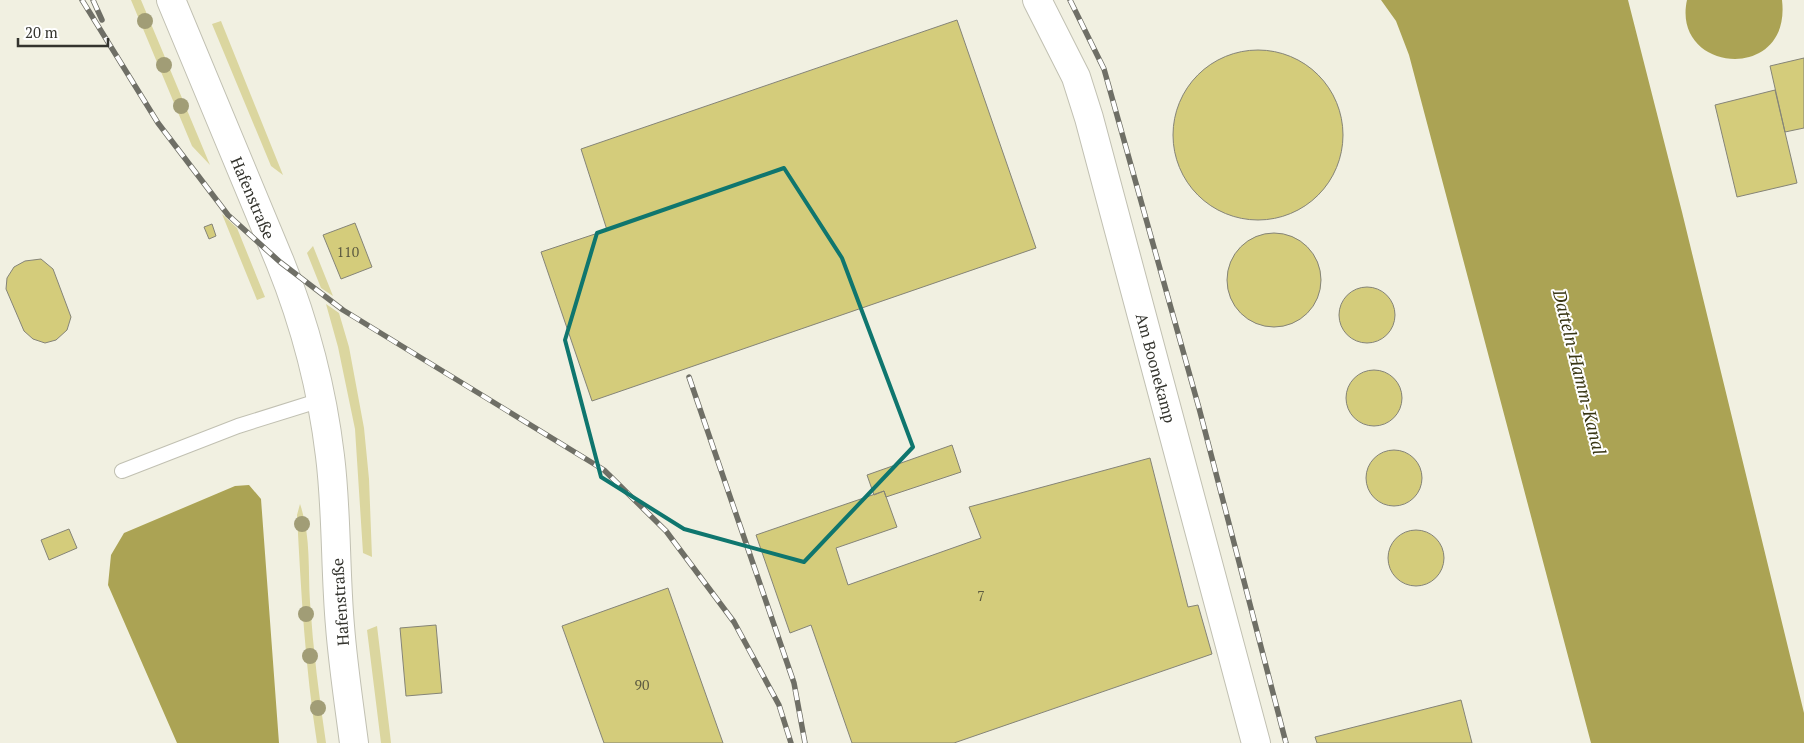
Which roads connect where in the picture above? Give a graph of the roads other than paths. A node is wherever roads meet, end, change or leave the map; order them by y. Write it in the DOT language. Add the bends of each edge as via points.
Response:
graph roads {
  1 [pos="171,0"];
  2 [pos="1037,0"];
  3 [pos="321,400"];
  4 [pos="122,471"];
  5 [pos="354,743"];
  6 [pos="1256,743"];
  1 -- 3 [label="street, Hafenstraße" via="293,295"];
  2 -- 6 [label="street, Am Boonekamp" via="1076,76 1089,118"];
  3 -- 4 [label="lane" via="238,426"];
  3 -- 5 [label="street, Hafenstraße" via="330,455 340,627"];
}
